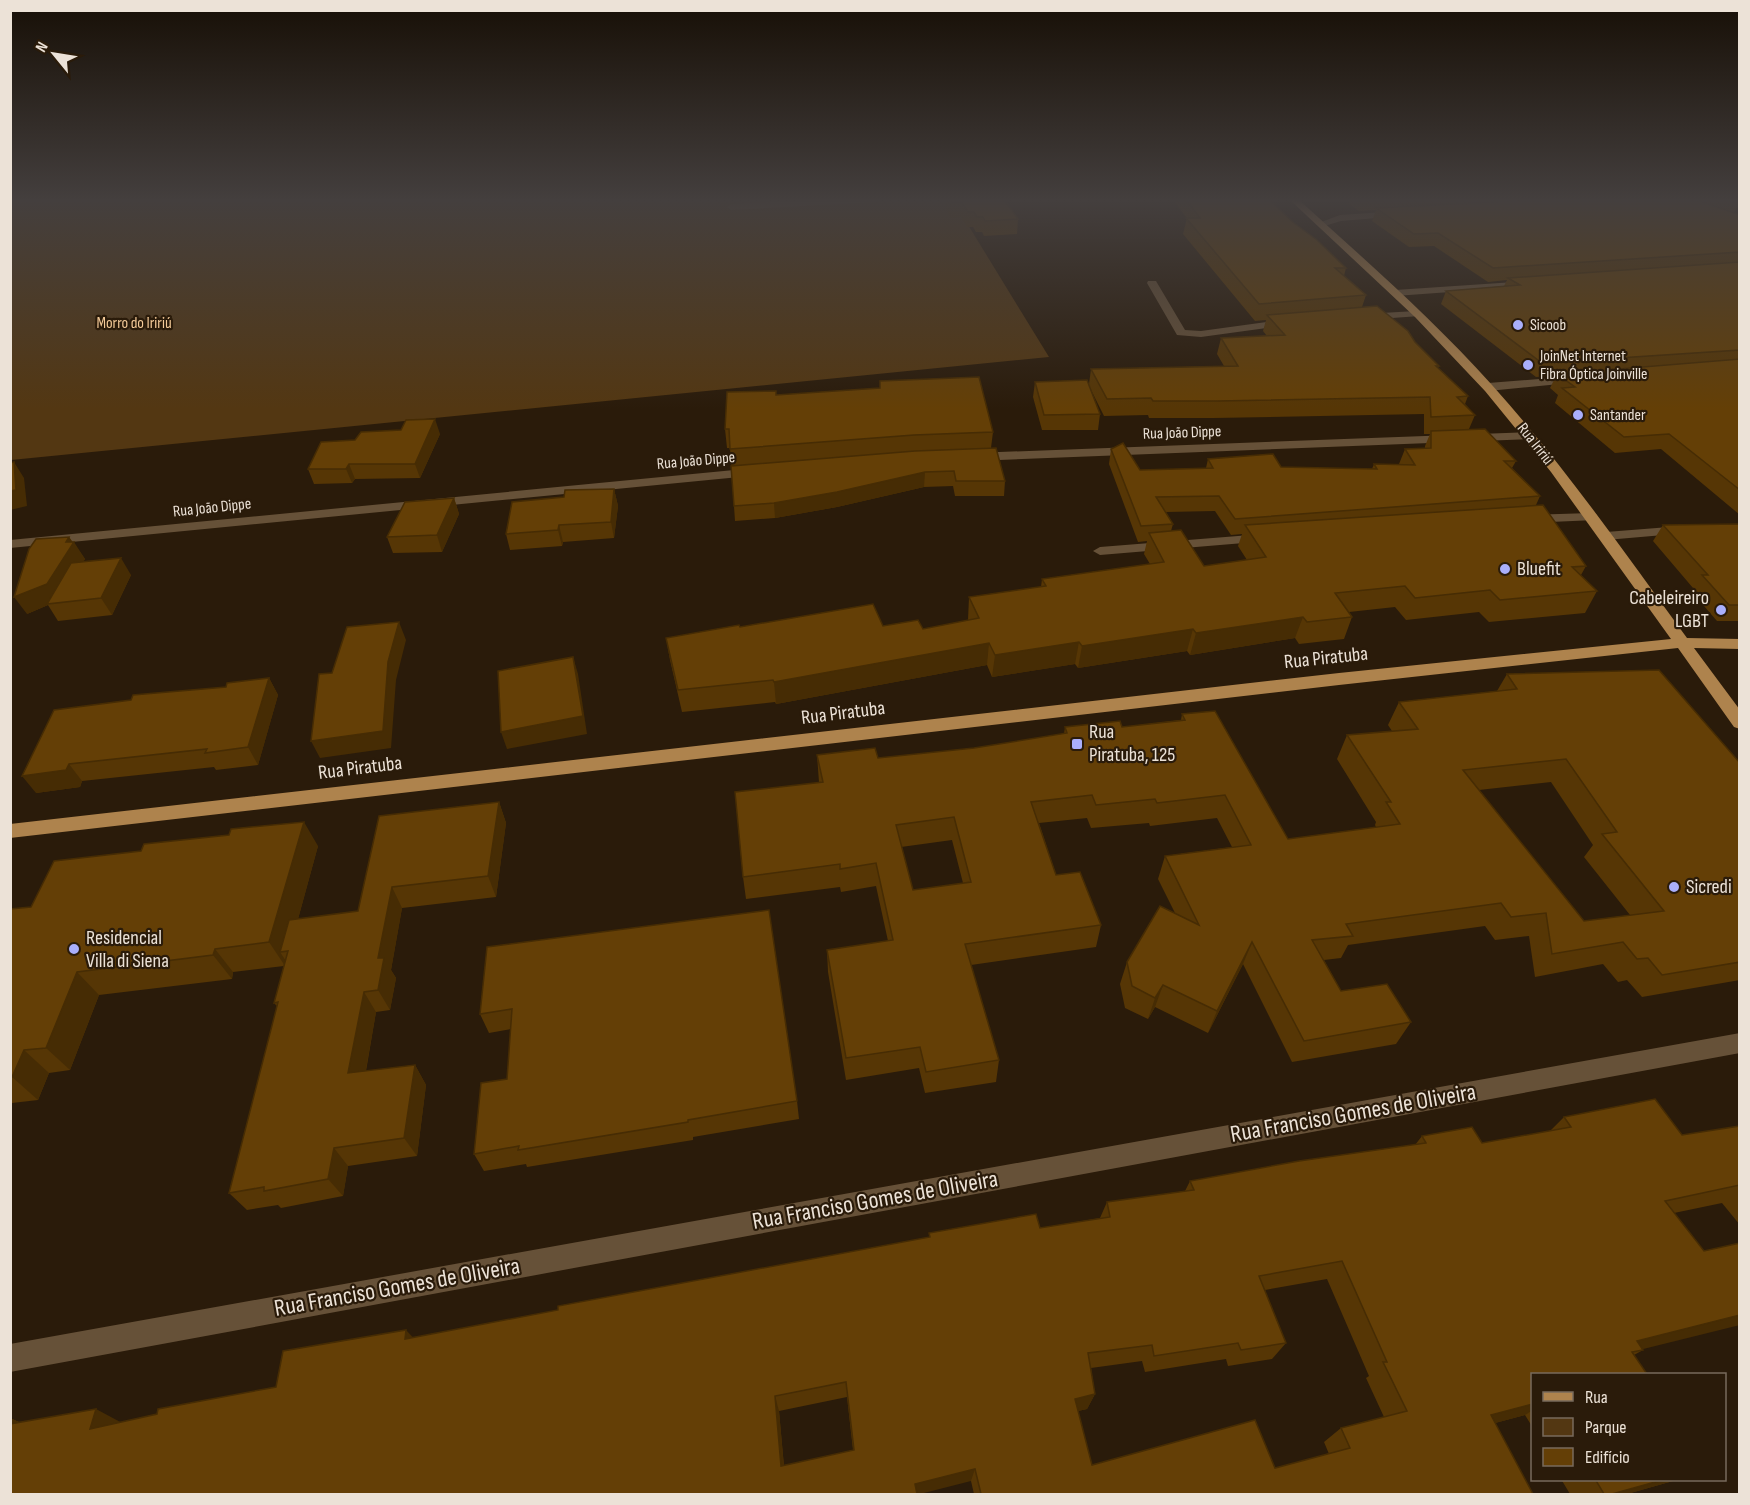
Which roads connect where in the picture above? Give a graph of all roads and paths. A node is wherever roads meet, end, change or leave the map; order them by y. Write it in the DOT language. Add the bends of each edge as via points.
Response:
graph roads {
  1 [pos="1370,269"];
  2 [pos="1152,283"];
  3 [pos="1538,284"];
  4 [pos="1395,293"];
  5 [pos="1416,314"];
  6 [pos="1349,318"];
  7 [pos="1302,321"];
  8 [pos="1593,379"];
  9 [pos="1488,387"];
  10 [pos="1530,436"];
  11 [pos="957,458"];
  12 [pos="768,471"];
  13 [pos="1591,517"];
  14 [pos="1515,519"];
  15 [pos="1695,528"];
  16 [pos="1606,536"];
  17 [pos="1281,537"];
  18 [pos="10,544"];
  19 [pos="1100,551"];
  20 [pos="1681,643"];
  21 [pos="1740,644"];
  22 [pos="1740,723"];
  23 [pos="10,831"];
  24 [pos="1740,1043"];
  25 [pos="10,1358"];
  1 -- 4 [label="main road, Rua Iririú"];
  2 -- 7 [label="street" via="1180,333 1201,334"];
  3 -- 4 [label="street"];
  4 -- 5 [label="main road, Rua Iririú"];
  5 -- 6 [label="street"];
  5 -- 9 [label="main road, Rua Iririú"];
  8 -- 9 [label="street"];
  9 -- 10 [label="main road, Rua Iririú"];
  10 -- 11 [label="street, Rua João Dippe"];
  10 -- 13 [label="main road, Rua Iririú"];
  12 -- 18 [label="street, Rua João Dippe"];
  13 -- 14 [label="street"];
  13 -- 16 [label="main road, Rua Iririú"];
  15 -- 16 [label="street"];
  16 -- 20 [label="main road, Rua Iririú"];
  17 -- 19 [label="street"];
  20 -- 21 [label="main road, Rua Piratuba"];
  20 -- 22 [label="main road, Rua Iririú"];
  20 -- 23 [label="main road, Rua Piratuba"];
  24 -- 25 [label="street, Rua Franciso Gomes de Oliveira"];
}
